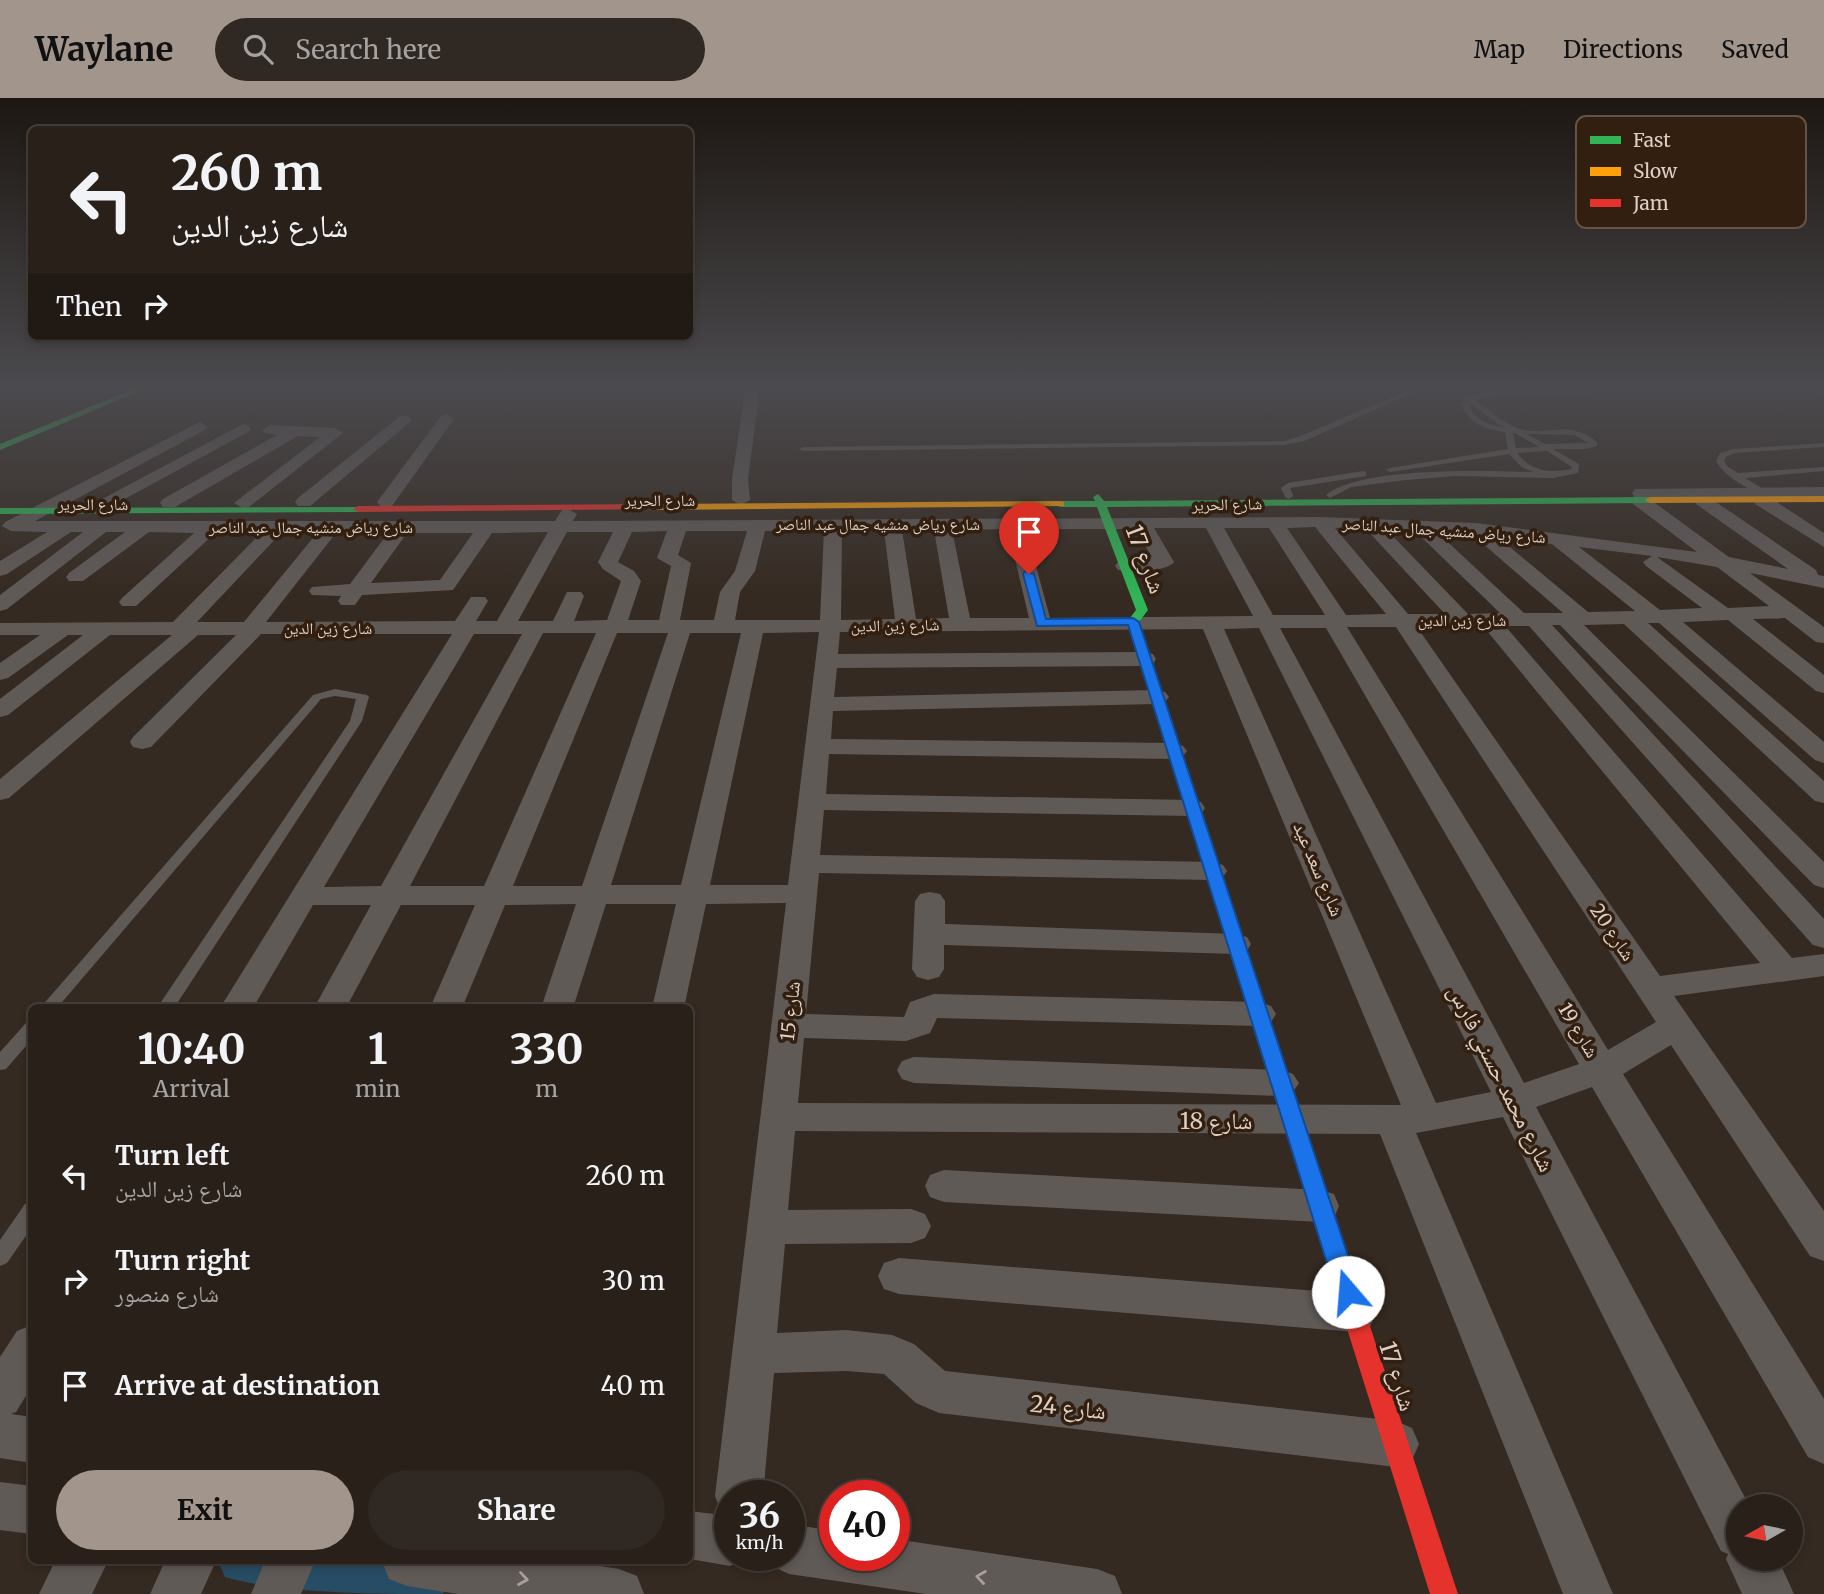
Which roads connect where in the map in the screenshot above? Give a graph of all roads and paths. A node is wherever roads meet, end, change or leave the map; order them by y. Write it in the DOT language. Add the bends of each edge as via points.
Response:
graph roads {
  1 [pos="147,455"];
  2 [pos="199,455"];
  3 [pos="254,455"];
  4 [pos="306,455"];
  5 [pos="361,455"];
  6 [pos="420,455"];
  7 [pos="743,455"];
  8 [pos="1488,455"];
  9 [pos="1515,455"];
  10 [pos="1557,455"];
  11 [pos="1723,455"];
  12 [pos="1824,469"];
  13 [pos="1553,475"];
  14 [pos="1824,492"];
  15 [pos="1753,493"];
  16 [pos="1330,495"];
  17 [pos="1292,499"];
  18 [pos="1824,499"];
  19 [pos="1639,500"];
  20 [pos="1702,500"];
  21 [pos="1099,501"];
  22 [pos="304,502"];
  23 [pos="386,502"];
  24 [pos="169,503"];
  25 [pos="243,503"];
  26 [pos="0,504"];
  27 [pos="47,508"];
  28 [pos="340,510"];
  29 [pos="730,510"];
  30 [pos="831,510"];
  31 [pos="98,514"];
  32 [pos="789,516"];
  33 [pos="566,517"];
  34 [pos="2,519"];
  35 [pos="1320,522"];
  36 [pos="1212,523"];
  37 [pos="1275,523"];
  38 [pos="680,524"];
  39 [pos="758,524"];
  40 [pos="892,524"];
  41 [pos="942,524"];
  42 [pos="1142,524"];
  43 [pos="1371,524"];
  44 [pos="626,525"];
  45 [pos="1016,525"];
  46 [pos="1109,525"];
  47 [pos="1419,525"];
  48 [pos="67,526"];
  49 [pos="487,526"];
  50 [pos="144,527"];
  51 [pos="211,527"];
  52 [pos="402,527"];
  53 [pos="276,528"];
  54 [pos="326,528"];
  55 [pos="1476,529"];
  56 [pos="1556,538"];
  57 [pos="1824,541"];
  58 [pos="1719,560"];
  59 [pos="1653,562"];
  60 [pos="1125,566"];
  61 [pos="0,570"];
  62 [pos="1471,574"];
  63 [pos="1421,576"];
  64 [pos="76,577"];
  65 [pos="1823,582"];
  66 [pos="400,589"];
  67 [pos="356,590"];
  68 [pos="319,591"];
  69 [pos="574,596"];
  70 [pos="478,601"];
  71 [pos="129,602"];
  72 [pos="0,605"];
  73 [pos="1728,614"];
  74 [pos="1794,615"];
  75 [pos="1660,616"];
  76 [pos="1629,617"];
  77 [pos="1824,617"];
  78 [pos="1574,618"];
  79 [pos="1526,619"];
  80 [pos="1336,620"];
  81 [pos="1402,620"];
  82 [pos="1462,620"];
  83 [pos="1489,620"];
  84 [pos="1210,621"];
  85 [pos="1266,621"];
  86 [pos="1133,622"];
  87 [pos="1041,623"];
  88 [pos="961,624"];
  89 [pos="906,625"];
  90 [pos="830,626"];
  91 [pos="465,627"];
  92 [pos="504,627"];
  93 [pos="548,627"];
  94 [pos="612,627"];
  95 [pos="675,627"];
  96 [pos="723,627"];
  97 [pos="753,627"];
  98 [pos="106,628"];
  99 [pos="186,628"];
  100 [pos="253,628"];
  101 [pos="328,628"];
  102 [pos="373,628"];
  103 [pos="0,629"];
  104 [pos="36,629"];
  105 [pos="63,629"];
  106 [pos="1824,637"];
  107 [pos="0,654"];
  108 [pos="1144,659"];
  109 [pos="827,661"];
  110 [pos="0,673"];
  111 [pos="1824,686"];
  112 [pos="1157,698"];
  113 [pos="822,704"];
  114 [pos="0,710"];
  115 [pos="142,742"];
  116 [pos="818,746"];
  117 [pos="1174,751"];
  118 [pos="1824,755"];
  119 [pos="0,792"];
  120 [pos="1824,795"];
  121 [pos="812,802"];
  122 [pos="1192,808"];
  123 [pos="1213,871"];
  124 [pos="1824,878"];
  125 [pos="804,879"];
  126 [pos="693,894"];
  127 [pos="494,895"];
  128 [pos="594,895"];
  129 [pos="304,896"];
  130 [pos="391,896"];
  131 [pos="930,901"];
  132 [pos="929,934"];
  133 [pos="1824,938"];
  134 [pos="1236,944"];
  135 [pos="1824,965"];
  136 [pos="928,969"];
  137 [pos="1784,970"];
  138 [pos="1651,988"];
  139 [pos="51,1004"];
  140 [pos="168,1004"];
  141 [pos="238,1004"];
  142 [pos="332,1004"];
  143 [pos="448,1004"];
  144 [pos="558,1004"];
  145 [pos="669,1004"];
  146 [pos="1259,1014"];
  147 [pos="789,1025"];
  148 [pos="1676,1026"];
  149 [pos="28,1032"];
  150 [pos="0,1064"];
  151 [pos="1603,1069"];
  152 [pos="914,1070"];
  153 [pos="1281,1083"];
  154 [pos="1514,1101"];
  155 [pos="779,1117"];
  156 [pos="1408,1119"];
  157 [pos="1293,1121"];
  158 [pos="944,1186"];
  159 [pos="1320,1206"];
  160 [pos="28,1216"];
  161 [pos="911,1226"];
  162 [pos="767,1227"];
  163 [pos="1824,1244"];
  164 [pos="0,1257"];
  165 [pos="900,1276"];
  166 [pos="1355,1314"];
  167 [pos="28,1352"];
  168 [pos="754,1354"];
  169 [pos="0,1397"];
  170 [pos="0,1435"];
  171 [pos="28,1439"];
  172 [pos="1824,1441"];
  173 [pos="1396,1444"];
  174 [pos="741,1480"];
  175 [pos="0,1506"];
  176 [pos="28,1510"];
  177 [pos="1726,1511"];
  178 [pos="693,1535"];
  179 [pos="714,1539"];
  180 [pos="805,1551"];
  181 [pos="81,1564"];
  182 [pos="190,1564"];
  183 [pos="289,1564"];
  184 [pos="414,1564"];
  185 [pos="1758,1572"];
  186 [pos="458,1582"];
  187 [pos="64,1594"];
  188 [pos="175,1594"];
  189 [pos="276,1594"];
  190 [pos="620,1594"];
  191 [pos="1097,1594"];
  192 [pos="1444,1594"];
  193 [pos="1588,1594"];
  194 [pos="1769,1594"];
  1 -- 27 [label="street"];
  2 -- 31 [label="street"];
  3 -- 24 [label="street"];
  4 -- 25 [label="street"];
  5 -- 22 [label="street"];
  6 -- 23 [label="street"];
  7 -- 29 [label="street"];
  8 -- 17 [label="lane" via="1288,486 1285,490"];
  9 -- 13 [label="lane" via="1526,466"];
  10 -- 13 [label="lane" via="1576,466 1575,471"];
  11 -- 15 [label="lane" via="1720,461"];
  12 -- 15 [label="lane"];
  13 -- 16 [label="lane" via="1430,475 1349,485"];
  14 -- 15 [label="street, شارع الحرير"];
  15 -- 16 [label="street, شارع الحرير"];
  15 -- 18 [label="street, شارع الحرير"];
  15 -- 20 [label="street, شارع الحرير"];
  15 -- 57 [label="street"];
  16 -- 17 [label="street, شارع الحرير"];
  17 -- 19 [label="street, شارع الحرير"];
  17 -- 21 [label="street, شارع الحرير"];
  19 -- 20 [label="street, شارع الحرير"];
  19 -- 58 [label="street"];
  20 -- 65 [label="street"];
  21 -- 30 [label="street, شارع الحرير" via="859,503"];
  21 -- 46 [label="street, شارع 17"];
  22 -- 23 [label="street, شارع الحرير"];
  22 -- 25 [label="street, شارع الحرير"];
  23 -- 29 [label="street, شارع الحرير"];
  24 -- 25 [label="street, شارع الحرير"];
  24 -- 31 [label="street, شارع الحرير"];
  26 -- 27 [label="street, شارع الحرير"];
  27 -- 31 [label="street, شارع الحرير"];
  27 -- 34 [label="street"];
  28 -- 31 [label="street, شارع الحرير"];
  28 -- 33 [label="street, شارع الحرير"];
  28 -- 54 [label="street"];
  29 -- 30 [label="street, شارع الحرير"];
  29 -- 32 [label="street, شارع الحرير"];
  29 -- 33 [label="street, شارع الحرير"];
  29 -- 38 [label="street, شارع رياض منشيه جمال عبد الناصر"];
  29 -- 39 [label="street, شارع رياض منشيه جمال عبد الناصر"];
  30 -- 32 [label="street, شارع رياض منشيه جمال عبد الناصر"];
  30 -- 40 [label="street, شارع رياض منشيه جمال عبد الناصر"];
  30 -- 90 [label="street, شارع 15"];
  31 -- 48 [label="street"];
  31 -- 50 [label="street, شارع رياض منشيه جمال عبد الناصر"];
  31 -- 72 [label="street"];
  32 -- 39 [label="street, شارع رياض منشيه جمال عبد الناصر"];
  33 -- 44 [label="street, شارع رياض منشيه جمال عبد الناصر"];
  33 -- 49 [label="street, شارع رياض منشيه جمال عبد الناصر"];
  33 -- 92 [label="street"];
  34 -- 48 [label="street"];
  35 -- 37 [label="street, شارع رياض منشيه جمال عبد الناصر"];
  35 -- 43 [label="street, شارع رياض منشيه جمال عبد الناصر"];
  35 -- 81 [label="street, شارع 20"];
  36 -- 37 [label="street, شارع رياض منشيه جمال عبد الناصر"];
  36 -- 42 [label="street, شارع رياض منشيه جمال عبد الناصر"];
  36 -- 85 [label="street, شارع محمد حسني فارس"];
  37 -- 80 [label="street, شارع 19"];
  38 -- 44 [label="street, شارع رياض منشيه جمال عبد الناصر"];
  38 -- 95 [label="street" via="667,558 681,563"];
  39 -- 96 [label="street" via="745,571 730,592"];
  40 -- 41 [label="street, شارع رياض منشيه جمال عبد الناصر"];
  40 -- 89 [label="street"];
  41 -- 45 [label="street, شارع رياض منشيه جمال عبد الناصر"];
  41 -- 88 [label="street"];
  42 -- 46 [label="street, شارع رياض منشيه جمال عبد الناصر"];
  42 -- 60 [label="street" via="1164,562"];
  43 -- 47 [label="street, شارع رياض منشيه جمال عبد الناصر"];
  43 -- 63 [label="street"];
  44 -- 94 [label="street" via="608,562 631,581"];
  45 -- 46 [label="street, شارع رياض منشيه جمال عبد الناصر"];
  45 -- 87 [label="street"];
  46 -- 60 [label="street, شارع 17"];
  47 -- 55 [label="street, شارع رياض منشيه جمال عبد الناصر"];
  47 -- 62 [label="street"];
  48 -- 61 [label="street"];
  49 -- 52 [label="street, شارع رياض منشيه جمال عبد الناصر"];
  49 -- 66 [label="street" via="446,586"];
  50 -- 51 [label="street, شارع رياض منشيه جمال عبد الناصر"];
  50 -- 64 [label="street"];
  51 -- 53 [label="street, شارع رياض منشيه جمال عبد الناصر"];
  51 -- 71 [label="street"];
  52 -- 54 [label="street, شارع رياض منشيه جمال عبد الناصر"];
  52 -- 67 [label="street"];
  53 -- 54 [label="street, شارع رياض منشيه جمال عبد الناصر"];
  53 -- 99 [label="street"];
  54 -- 100 [label="street"];
  55 -- 56 [label="street, شارع رياض منشيه جمال عبد الناصر"];
  55 -- 78 [label="street"];
  56 -- 58 [label="street, شارع رياض منشيه جمال عبد الناصر"];
  56 -- 75 [label="street"];
  58 -- 65 [label="street, شارع رياض منشيه جمال عبد الناصر"];
  58 -- 74 [label="street"];
  59 -- 73 [label="street"];
  60 -- 86 [label="street, شارع 17" via="1142,610"];
  62 -- 63 [label="street"];
  62 -- 79 [label="street"];
  63 -- 82 [label="street"];
  66 -- 67 [label="street"];
  66 -- 102 [label="street"];
  67 -- 68 [label="street"];
  67 -- 101 [label="street"];
  69 -- 93 [label="street"];
  70 -- 91 [label="street"];
  73 -- 74 [label="street, شارع زين الدين"];
  73 -- 75 [label="street, شارع زين الدين"];
  73 -- 111 [label="street"];
  74 -- 77 [label="street, شارع زين الدين"];
  74 -- 106 [label="street"];
  75 -- 76 [label="street, شارع زين الدين"];
  75 -- 118 [label="street"];
  76 -- 78 [label="street, شارع زين الدين"];
  76 -- 120 [label="street"];
  78 -- 79 [label="street, شارع زين الدين"];
  78 -- 124 [label="street"];
  79 -- 83 [label="street, شارع زين الدين"];
  79 -- 133 [label="street"];
  80 -- 81 [label="street, شارع زين الدين"];
  80 -- 85 [label="street, شارع زين الدين"];
  80 -- 151 [label="street, شارع 19"];
  81 -- 82 [label="street, شارع زين الدين"];
  81 -- 138 [label="street, شارع 20"];
  82 -- 83 [label="street, شارع زين الدين"];
  83 -- 137 [label="street"];
  84 -- 85 [label="street, شارع زين الدين"];
  84 -- 86 [label="street, شارع زين الدين"];
  84 -- 156 [label="street, شارع سعد عيد"];
  85 -- 154 [label="street, شارع محمد حسني فارس"];
  86 -- 87 [label="street, شارع زين الدين"];
  86 -- 108 [label="street, شارع 17"];
  87 -- 88 [label="street, شارع زين الدين"];
  88 -- 89 [label="street, شارع زين الدين"];
  89 -- 90 [label="street, شارع زين الدين"];
  90 -- 97 [label="street, شارع زين الدين"];
  90 -- 109 [label="street, شارع 15"];
  91 -- 92 [label="street, شارع زين الدين"];
  91 -- 102 [label="street, شارع زين الدين"];
  91 -- 129 [label="street"];
  92 -- 93 [label="street, شارع زين الدين"];
  93 -- 94 [label="street, شارع زين الدين"];
  93 -- 130 [label="street"];
  94 -- 95 [label="street, شارع زين الدين"];
  94 -- 127 [label="street"];
  95 -- 96 [label="street, شارع زين الدين"];
  95 -- 128 [label="street"];
  96 -- 97 [label="street, شارع زين الدين"];
  97 -- 126 [label="street"];
  98 -- 99 [label="street, شارع زين الدين"];
  98 -- 105 [label="street, شارع زين الدين"];
  98 -- 114 [label="street"];
  99 -- 100 [label="street, شارع زين الدين"];
  99 -- 119 [label="street"];
  100 -- 101 [label="street, شارع زين الدين"];
  100 -- 115 [label="street"];
  101 -- 102 [label="street, شارع زين الدين"];
  103 -- 104 [label="street, شارع زين الدين"];
  104 -- 105 [label="street, شارع زين الدين"];
  104 -- 107 [label="street"];
  105 -- 110 [label="street"];
  108 -- 109 [label="street"];
  108 -- 112 [label="street, شارع 17"];
  109 -- 113 [label="street, شارع 15"];
  112 -- 113 [label="street"];
  112 -- 117 [label="street, شارع 17"];
  113 -- 116 [label="street, شارع 15"];
  116 -- 117 [label="street"];
  116 -- 121 [label="street, شارع 15"];
  117 -- 122 [label="street, شارع 17"];
  121 -- 122 [label="street"];
  121 -- 125 [label="street, شارع 15"];
  122 -- 123 [label="street, شارع 17"];
  123 -- 125 [label="street"];
  123 -- 134 [label="street, شارع 17"];
  125 -- 126 [label="street"];
  125 -- 147 [label="street, شارع 15"];
  126 -- 128 [label="street"];
  126 -- 145 [label="street"];
  127 -- 128 [label="street"];
  127 -- 130 [label="street"];
  127 -- 143 [label="street"];
  128 -- 144 [label="street"];
  129 -- 130 [label="street"];
  129 -- 141 [label="street"];
  130 -- 142 [label="street"];
  131 -- 132 [label="street"];
  132 -- 134 [label="street"];
  132 -- 136 [label="street"];
  134 -- 146 [label="street, شارع 17"];
  135 -- 137 [label="street"];
  137 -- 138 [label="street"];
  138 -- 148 [label="street, شارع 20"];
  139 -- 140 [label="lane" via="317,697 335,692 363,697 356,721"];
  146 -- 147 [label="street" via="934,1006 922,1010 918,1025 906,1029"];
  146 -- 153 [label="street, شارع 17"];
  147 -- 155 [label="street, شارع 15"];
  148 -- 151 [label="street, شارع 18"];
  148 -- 163 [label="street, شارع 20"];
  149 -- 150 [label="lane"];
  151 -- 154 [label="street, شارع 18"];
  151 -- 172 [label="street, شارع 19"];
  152 -- 153 [label="street"];
  153 -- 157 [label="street, شارع 17"];
  154 -- 156 [label="street, شارع 18"];
  154 -- 177 [label="street, شارع محمد حسني فارس"];
  155 -- 157 [label="street, شارع 18"];
  155 -- 162 [label="street, شارع 15"];
  156 -- 157 [label="street, شارع 18"];
  156 -- 193 [label="street, شارع سعد عيد"];
  157 -- 159 [label="street, شارع 17"];
  158 -- 159 [label="street"];
  159 -- 166 [label="street, شارع 17"];
  160 -- 164 [label="lane"];
  161 -- 162 [label="street"];
  162 -- 168 [label="street, شارع 15"];
  165 -- 166 [label="street"];
  166 -- 173 [label="street, شارع 17"];
  167 -- 169 [label="street"];
  168 -- 173 [label="street, شارع 24" via="877,1352 902,1360 918,1379 939,1392"];
  168 -- 174 [label="street, شارع 15"];
  170 -- 171 [label="street"];
  173 -- 192 [label="street, شارع 17"];
  175 -- 176 [label="street"];
  178 -- 179 [label="street"];
  191 -- 180 [label="street, one-way"];
  181 -- 187 [label="street"];
  182 -- 188 [label="street"];
  183 -- 189 [label="street"];
  184 -- 186 [label="street"];
  185 -- 194 [label="street"];
  186 -- 190 [label="street, one-way"];
}
